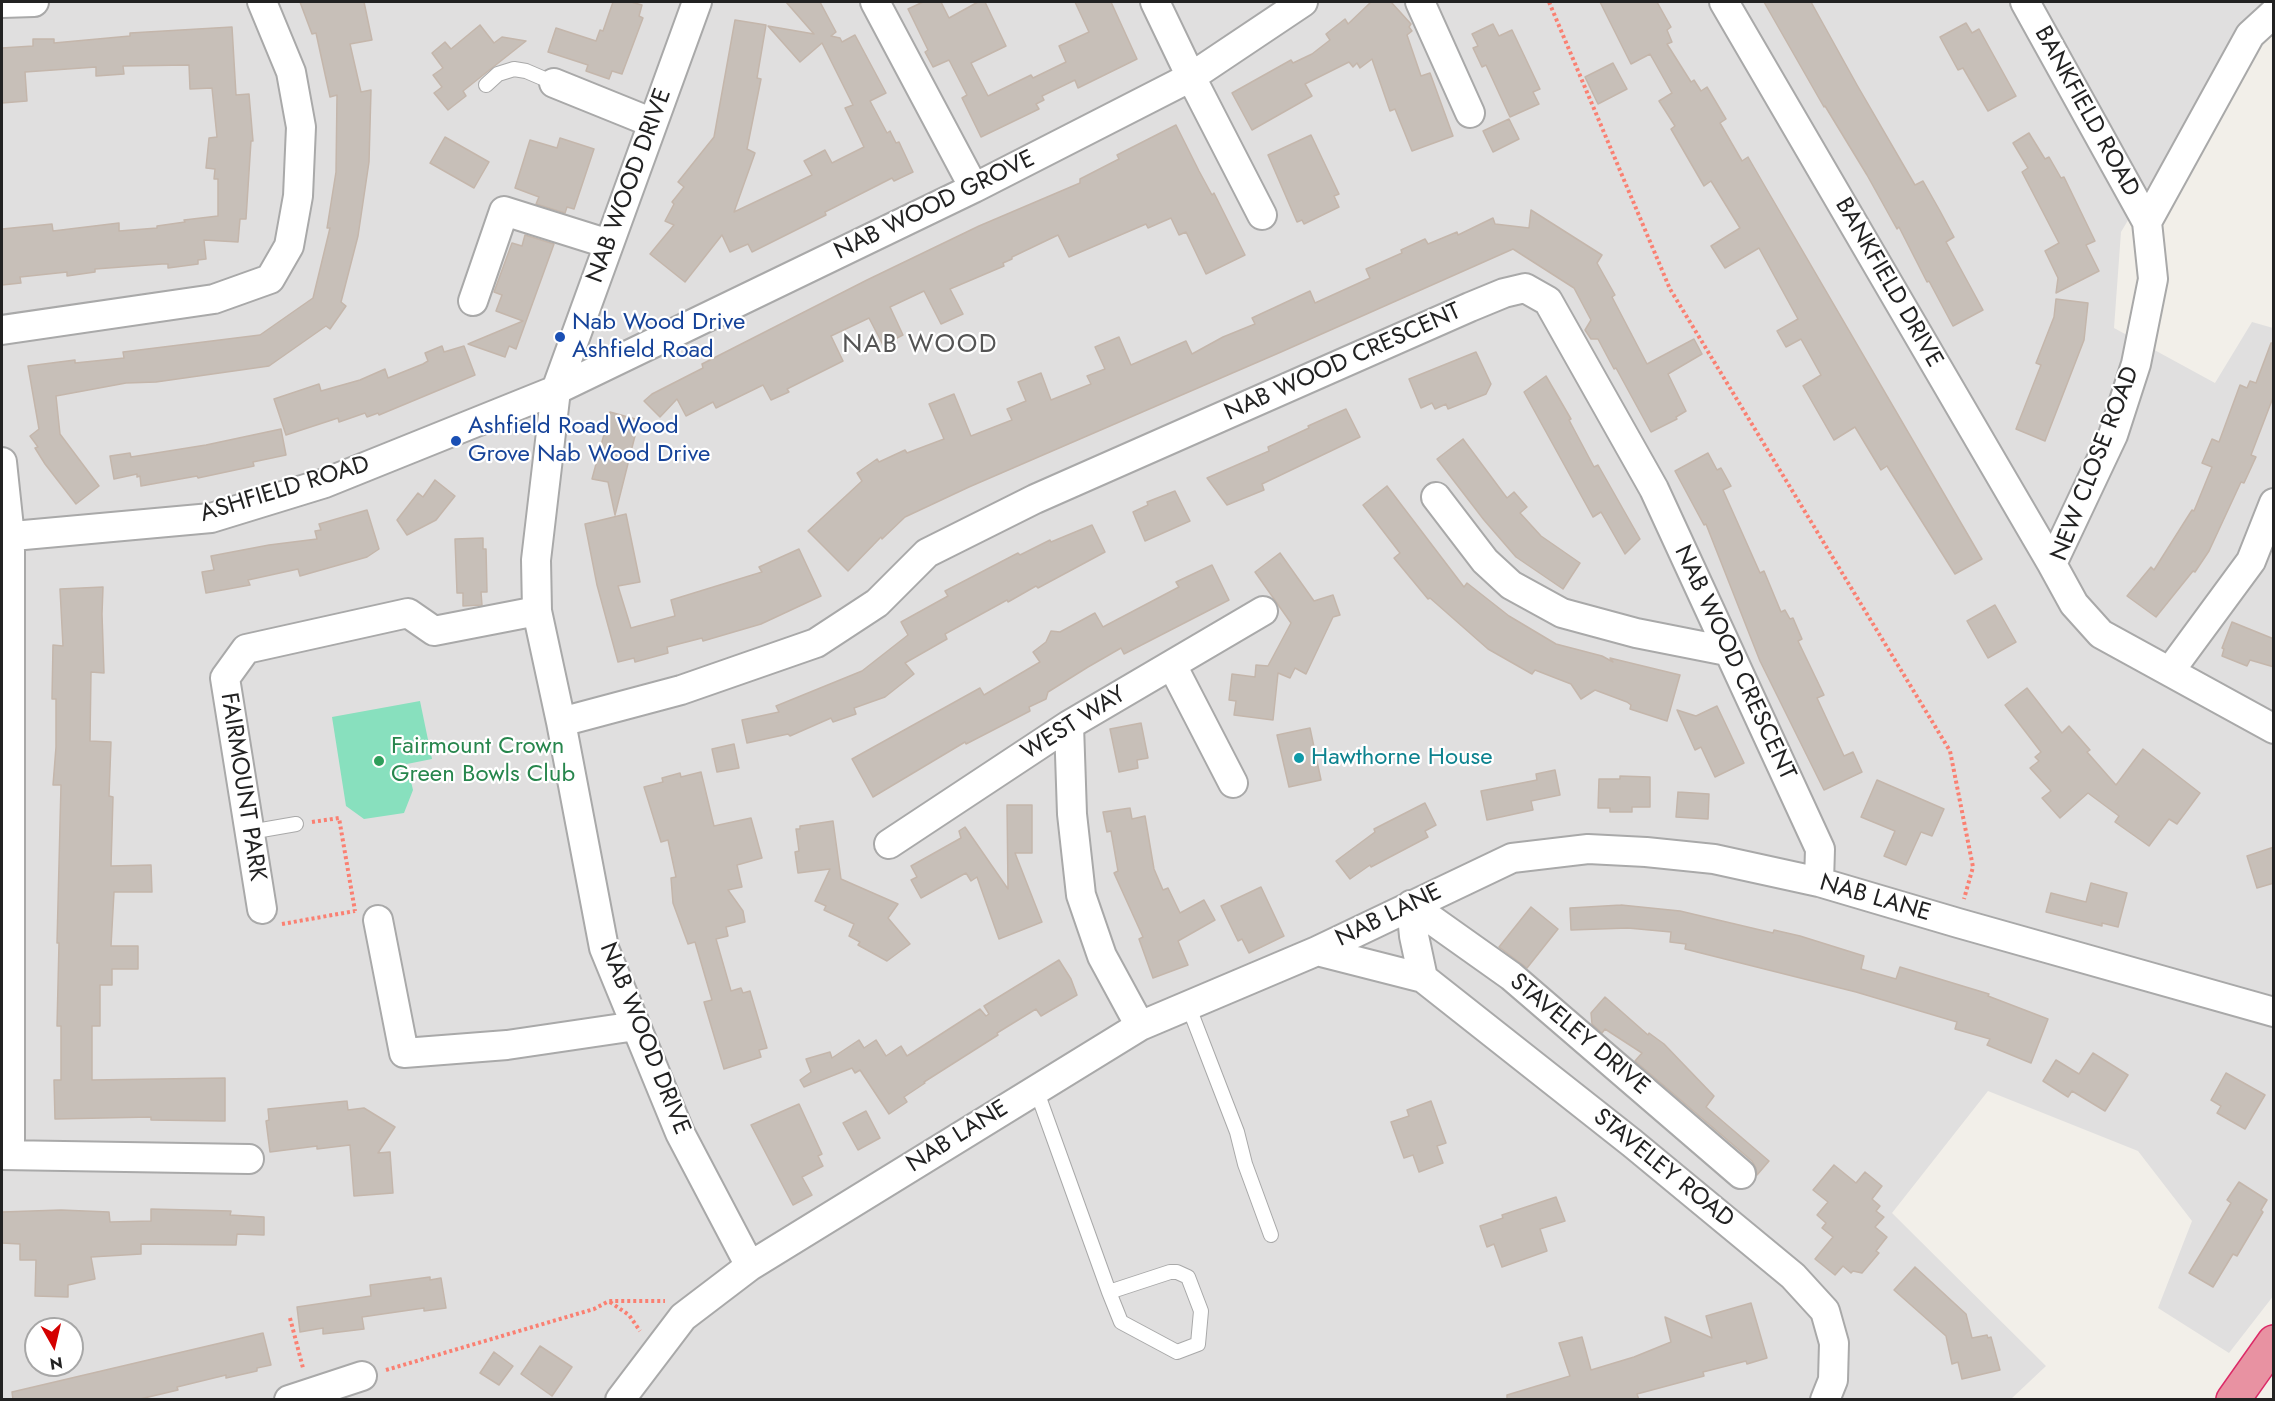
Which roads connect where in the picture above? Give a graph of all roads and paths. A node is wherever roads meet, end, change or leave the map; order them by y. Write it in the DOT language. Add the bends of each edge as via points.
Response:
graph roads {
  1 [pos="34,2"];
  2 [pos="262,2"];
  3 [pos="698,2"];
  4 [pos="875,2"];
  5 [pos="1155,2"];
  6 [pos="1303,2"];
  7 [pos="1420,2"];
  8 [pos="1549,2"];
  9 [pos="1724,2"];
  10 [pos="2025,2"];
  11 [pos="2,3"];
  12 [pos="2274,13"];
  13 [pos="1191,76"];
  14 [pos="554,83"];
  15 [pos="486,86"];
  16 [pos="1470,113"];
  17 [pos="653,123"];
  18 [pos="974,188"];
  19 [pos="1262,215"];
  20 [pos="2147,222"];
  21 [pos="609,244"];
  22 [pos="473,301"];
  23 [pos="2,330"];
  24 [pos="556,390"];
  25 [pos="2,462"];
  26 [pos="1436,497"];
  27 [pos="2274,503"];
  28 [pos="6,537"];
  29 [pos="2052,564"];
  30 [pos="2262,566"];
  31 [pos="537,610"];
  32 [pos="1263,611"];
  33 [pos="1728,651"];
  34 [pos="1172,665"];
  35 [pos="2170,671"];
  36 [pos="561,722"];
  37 [pos="1069,725"];
  38 [pos="2274,729"];
  39 [pos="1233,783"];
  40 [pos="296,824"];
  41 [pos="250,832"];
  42 [pos="890,844"];
  43 [pos="1819,882"];
  44 [pos="1411,905"];
  45 [pos="262,909"];
  46 [pos="366,913"];
  47 [pos="1958,923"];
  48 [pos="1317,951"];
  49 [pos="1423,978"];
  50 [pos="1188,1005"];
  51 [pos="2274,1012"];
  52 [pos="636,1026"];
  53 [pos="1140,1026"];
  54 [pos="1036,1089"];
  55 [pos="6,1155"];
  56 [pos="249,1159"];
  57 [pos="1741,1174"];
  58 [pos="1271,1235"];
  59 [pos="750,1266"];
  60 [pos="1108,1292"];
  61 [pos="705,1300"];
  62 [pos="290,1318"];
  63 [pos="2274,1342"];
  64 [pos="362,1376"];
  65 [pos="299,1396"];
  66 [pos="620,1400"];
  67 [pos="1825,1400"];
  68 [pos="2233,1400"];
  1 -- 11 [label="street"];
  2 -- 23 [label="street" via="291,72 302,127 298,196 289,246 270,279 214,299"];
  3 -- 17 [label="street, NAB WOOD DRIVE"];
  4 -- 18 [label="street"];
  5 -- 13 [label="street"];
  6 -- 13 [label="street, NAB WOOD GROVE"];
  7 -- 16 [label="street"];
  8 -- 47 [label="path" via="1670,289 1950,751 1973,867"];
  9 -- 29 [label="street, BANKFIELD DRIVE"];
  10 -- 20 [label="street, BANKFIELD ROAD"];
  12 -- 20 [label="street" via="2250,35"];
  13 -- 18 [label="street, NAB WOOD GROVE"];
  13 -- 19 [label="street"];
  14 -- 15 [label="lane" via="514,69 498,74"];
  14 -- 17 [label="street"];
  17 -- 21 [label="street, NAB WOOD DRIVE"];
  18 -- 24 [label="street, NAB WOOD GROVE"];
  20 -- 29 [label="street, NEW CLOSE ROAD" via="2153,279 2136,364 2113,435"];
  21 -- 22 [label="street" via="504,212"];
  21 -- 24 [label="street, NAB WOOD DRIVE"];
  24 -- 28 [label="street, ASHFIELD ROAD" via="325,483 211,518"];
  24 -- 31 [label="street, NAB WOOD DRIVE" via="536,560"];
  25 -- 28 [label="street"];
  26 -- 33 [label="street" via="1485,561 1511,585 1562,613"];
  27 -- 30 [label="street"];
  28 -- 55 [label="street"];
  29 -- 35 [label="street, NEW CLOSE ROAD" via="2074,604 2101,634"];
  30 -- 35 [label="street"];
  31 -- 36 [label="street, NAB WOOD DRIVE"];
  31 -- 41 [label="street, FAIRMOUNT PARK" via="434,631 408,613 246,650 225,678"];
  32 -- 34 [label="street, WEST WAY"];
  33 -- 36 [label="street, NAB WOOD CRESCENT" via="1642,469 1548,301 1525,288 1470,307 1035,499 927,553 877,603 816,643 681,690"];
  33 -- 43 [label="street, NAB WOOD CRESCENT" via="1820,849"];
  34 -- 37 [label="street, WEST WAY"];
  34 -- 39 [label="street"];
  35 -- 38 [label="street, NEW CLOSE ROAD"];
  36 -- 52 [label="street, NAB WOOD DRIVE" via="604,948"];
  37 -- 42 [label="street, WEST WAY"];
  37 -- 53 [label="street" via="1072,814 1081,895 1101,956"];
  40 -- 41 [label="lane"];
  40 -- 46 [label="path" via="339,818"];
  41 -- 45 [label="street, FAIRMOUNT PARK"];
  43 -- 44 [label="street, NAB LANE" via="1714,859 1588,849 1512,858"];
  43 -- 47 [label="street, NAB LANE"];
  44 -- 48 [label="street, NAB LANE"];
  44 -- 49 [label="street"];
  44 -- 57 [label="street, STAVELEY DRIVE" via="1511,976"];
  45 -- 46 [label="path" via="267,926"];
  46 -- 52 [label="street" via="404,1053 507,1045"];
  47 -- 51 [label="street, NAB LANE"];
  48 -- 49 [label="street, STAVELEY ROAD"];
  48 -- 50 [label="street, NAB LANE"];
  49 -- 67 [label="street, STAVELEY ROAD" via="1793,1276 1825,1311 1834,1343 1833,1380"];
  50 -- 53 [label="street, NAB LANE"];
  50 -- 58 [label="lane"];
  52 -- 59 [label="street, NAB WOOD DRIVE" via="680,1134"];
  53 -- 54 [label="street, NAB LANE"];
  54 -- 59 [label="street, NAB LANE"];
  54 -- 60 [label="lane"];
  55 -- 56 [label="street"];
  59 -- 61 [label="street, NAB LANE"];
  60 -- 60 [label="lane" via="1121,1322 1177,1352 1198,1344 1201,1311 1188,1277 1170,1272"];
  61 -- 64 [label="path" via="609,1301 594,1309"];
  61 -- 66 [label="street, NAB LANE" via="683,1317"];
  62 -- 65 [label="path"];
  63 -- 68 [label="highway"];
  64 -- 65 [label="street"];
}
